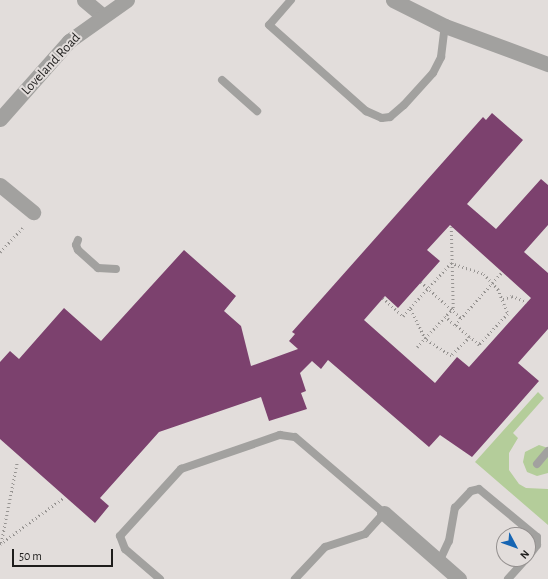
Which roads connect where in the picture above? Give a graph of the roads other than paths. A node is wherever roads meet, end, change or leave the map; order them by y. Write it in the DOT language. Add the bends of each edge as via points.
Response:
graph roads {
  1 [pos="84,0"];
  2 [pos="127,0"];
  3 [pos="291,0"];
  4 [pos="393,0"];
  5 [pos="102,15"];
  6 [pos="445,26"];
  7 [pos="548,64"];
  8 [pos="222,80"];
  9 [pos="257,111"];
  10 [pos="0,119"];
  11 [pos="0,185"];
  12 [pos="33,212"];
  13 [pos="78,240"];
  14 [pos="116,269"];
  15 [pos="548,451"];
  16 [pos="537,464"];
  17 [pos="384,513"];
  18 [pos="525,527"];
  19 [pos="536,536"];
  20 [pos="536,546"];
  21 [pos="439,562"];
  22 [pos="519,567"];
  23 [pos="160,579"];
  24 [pos="295,579"];
  25 [pos="459,579"];
  26 [pos="508,579"];
  1 -- 5 [label="street"];
  2 -- 5 [label="street, Loveland Road"];
  3 -- 6 [label="lane" via="269,25 374,116 390,117 433,72 441,57"];
  4 -- 6 [label="street"];
  5 -- 10 [label="street, Loveland Road" via="69,41"];
  6 -- 7 [label="street"];
  8 -- 9 [label="lane"];
  11 -- 12 [label="street"];
  13 -- 14 [label="lane" via="78,250 98,268"];
  15 -- 16 [label="lane"];
  17 -- 21 [label="street"];
  17 -- 23 [label="lane" via="295,437 280,435 181,469 120,536 125,550"];
  17 -- 24 [label="lane" via="365,534 325,547"];
  18 -- 21 [label="lane" via="482,490 475,489 455,508 449,541"];
  19 -- 20 [label="lane"];
  21 -- 25 [label="street"];
  22 -- 26 [label="lane"];
}
